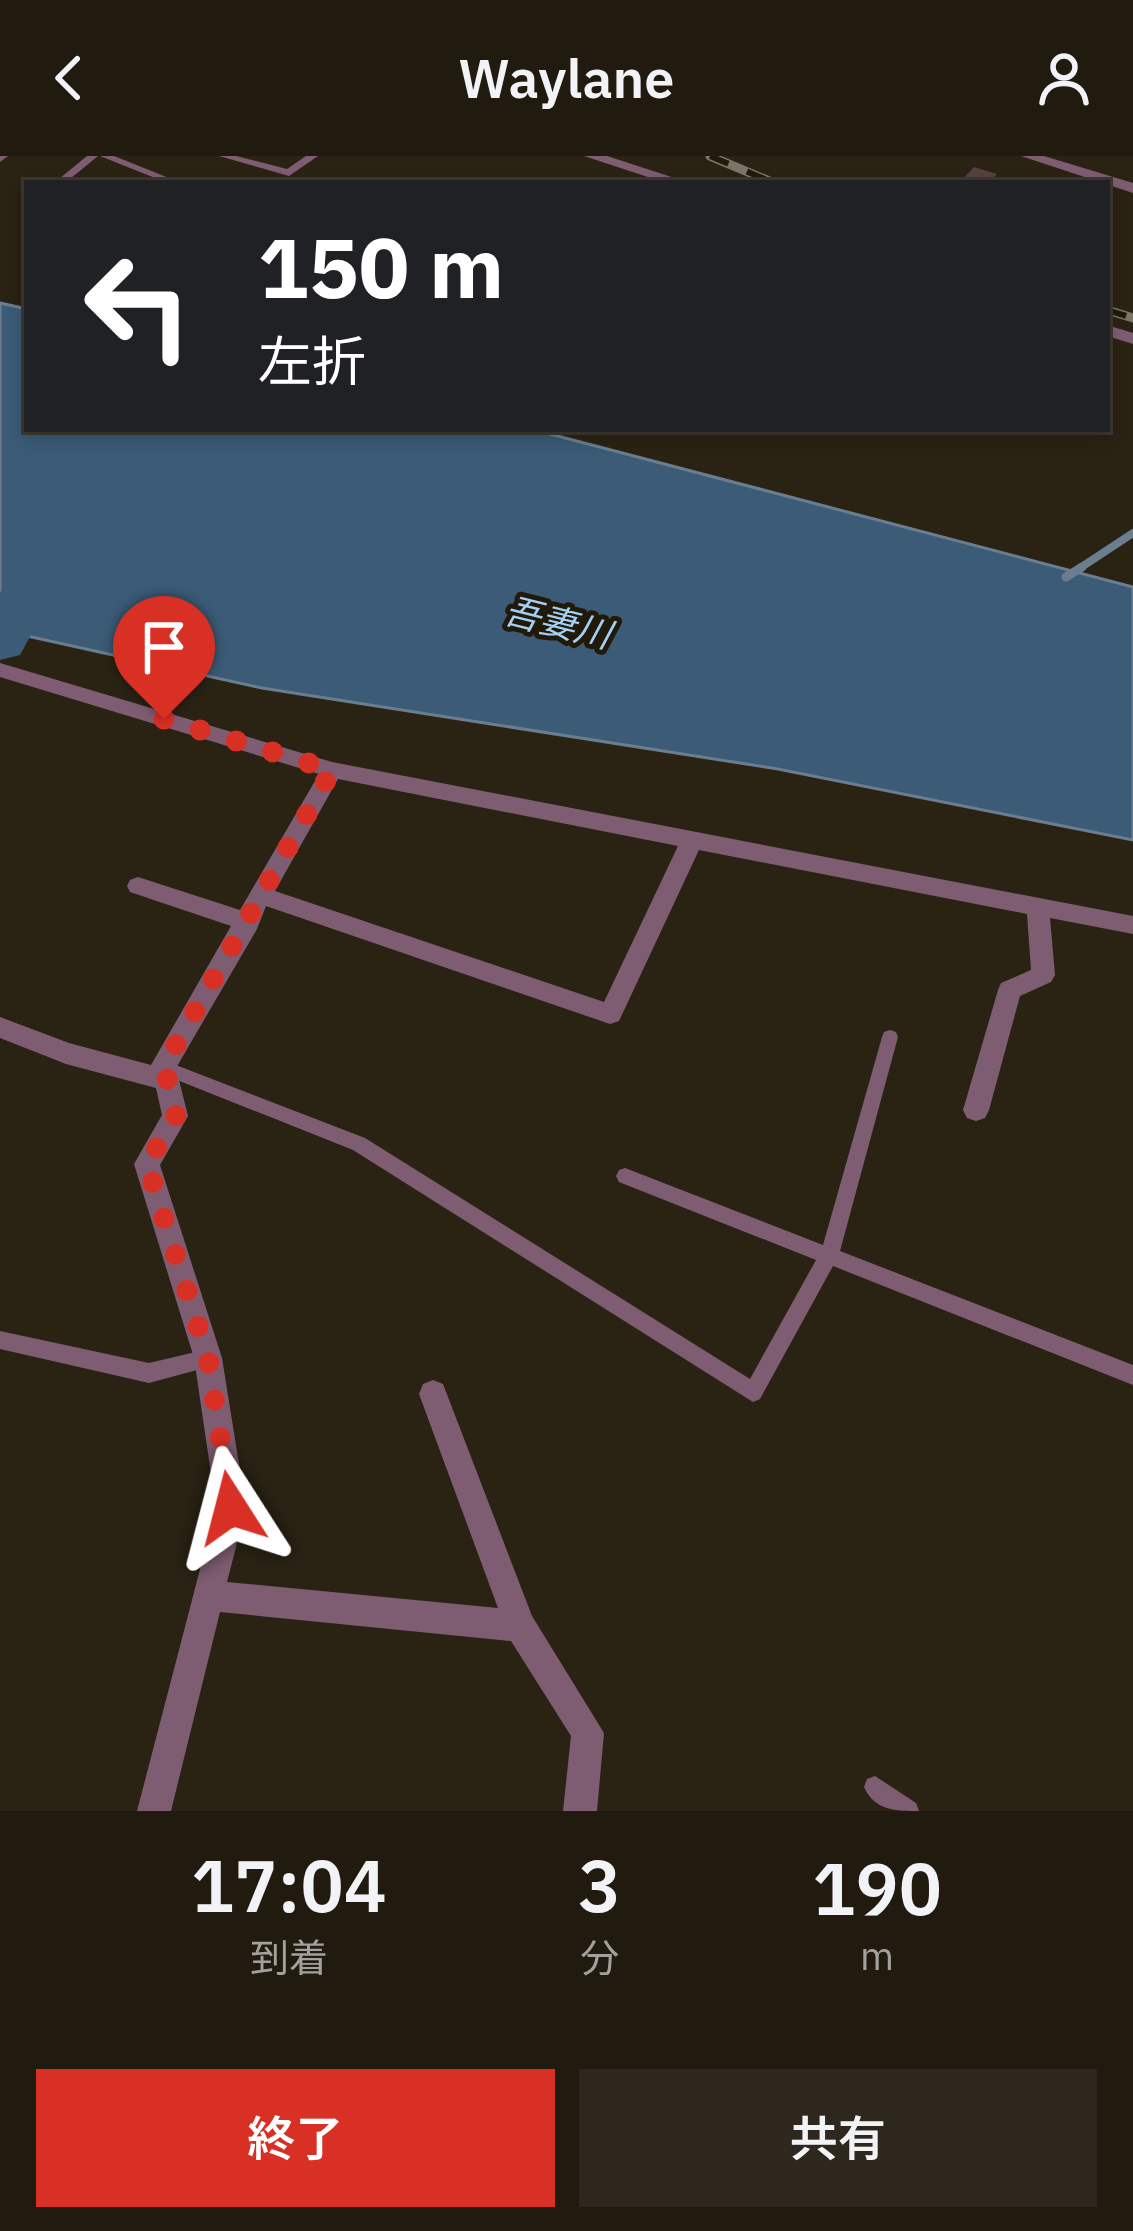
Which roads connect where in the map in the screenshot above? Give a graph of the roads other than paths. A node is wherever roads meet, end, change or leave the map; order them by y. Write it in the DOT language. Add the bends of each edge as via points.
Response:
graph roads {
  1 [pos="93,156"];
  2 [pos="105,156"];
  3 [pos="224,156"];
  4 [pos="313,156"];
  5 [pos="591,156"];
  6 [pos="1028,156"];
  7 [pos="63,180"];
  8 [pos="169,180"];
  9 [pos="672,180"];
  10 [pos="1107,180"];
  11 [pos="0,670"];
  12 [pos="332,770"];
  13 [pos="691,843"];
  14 [pos="139,886"];
  15 [pos="1038,907"];
  16 [pos="257,909"];
  17 [pos="1133,925"];
  18 [pos="0,1027"];
  19 [pos="890,1037"];
  20 [pos="165,1073"];
  21 [pos="976,1110"];
  22 [pos="625,1176"];
  23 [pos="830,1253"];
  24 [pos="0,1340"];
  25 [pos="208,1358"];
  26 [pos="1133,1375"];
  27 [pos="433,1394"];
  28 [pos="208,1596"];
  29 [pos="520,1626"];
  30 [pos="875,1787"];
  31 [pos="154,1811"];
  32 [pos="580,1811"];
  33 [pos="908,1811"];
  1 -- 7 [label="lane"];
  2 -- 8 [label="lane"];
  3 -- 4 [label="lane" via="290,173"];
  5 -- 9 [label="street"];
  6 -- 10 [label="street"];
  11 -- 12 [label="street"];
  12 -- 13 [label="street"];
  12 -- 16 [label="street"];
  13 -- 15 [label="street"];
  13 -- 16 [label="street" via="610,1014"];
  14 -- 16 [label="street"];
  15 -- 17 [label="street"];
  15 -- 21 [label="street" via="1043,975 1010,990"];
  16 -- 20 [label="street"];
  18 -- 20 [label="street" via="66,1053"];
  19 -- 23 [label="lane"];
  20 -- 23 [label="lane" via="359,1144 753,1391"];
  20 -- 25 [label="street" via="176,1116 147,1164"];
  22 -- 23 [label="lane"];
  23 -- 26 [label="lane"];
  24 -- 25 [label="lane" via="149,1372"];
  25 -- 28 [label="street" via="231,1508"];
  27 -- 29 [label="street"];
  28 -- 29 [label="street"];
  28 -- 31 [label="street"];
  29 -- 32 [label="street" via="588,1733"];
  30 -- 33 [label="lane"];
}
